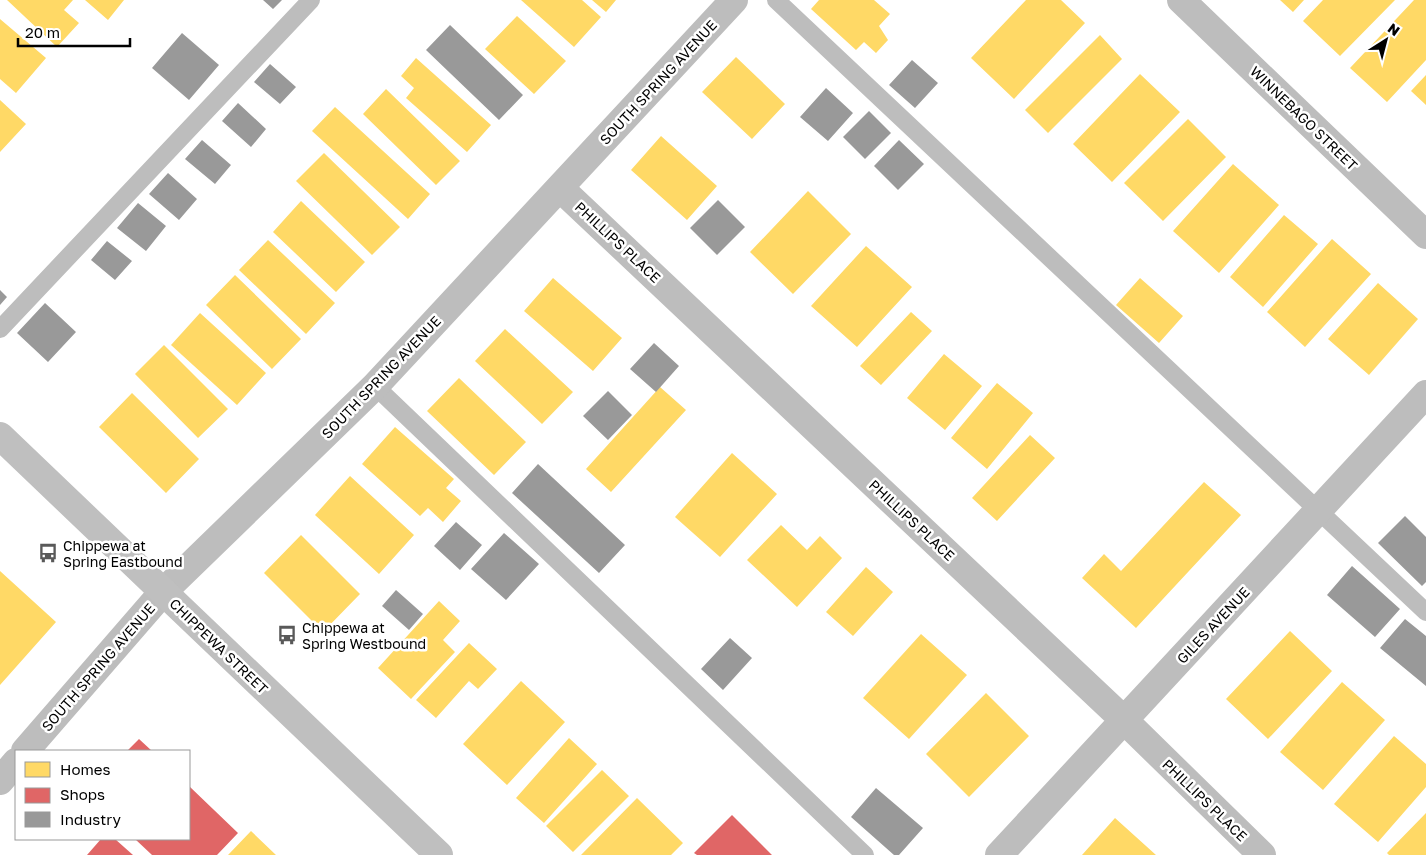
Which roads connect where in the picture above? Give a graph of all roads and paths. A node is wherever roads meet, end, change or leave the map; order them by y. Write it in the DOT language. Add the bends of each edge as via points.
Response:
graph roads {
  1 [pos="311,0"];
  2 [pos="734,0"];
  3 [pos="776,0"];
  4 [pos="1181,0"];
  5 [pos="560,188"];
  6 [pos="1426,235"];
  7 [pos="0,329"];
  8 [pos="376,386"];
  9 [pos="1426,394"];
  10 [pos="0,436"];
  11 [pos="1319,510"];
  12 [pos="163,592"];
  13 [pos="1426,612"];
  14 [pos="1125,721"];
  15 [pos="27,750"];
  16 [pos="15,763"];
  17 [pos="0,781"];
  18 [pos="439,855"];
  19 [pos="865,855"];
  20 [pos="998,855"];
  21 [pos="1262,855"];
  1 -- 7 [label="lane"];
  2 -- 5 [label="street, SOUTH SPRING AVENUE"];
  3 -- 11 [label="lane"];
  4 -- 6 [label="street, WINNEBAGO STREET"];
  5 -- 8 [label="street, SOUTH SPRING AVENUE"];
  5 -- 14 [label="street, PHILLIPS PLACE"];
  8 -- 12 [label="street, SOUTH SPRING AVENUE"];
  8 -- 19 [label="lane"];
  9 -- 11 [label="street, GILES AVENUE"];
  10 -- 12 [label="main road, CHIPPEWA STREET"];
  11 -- 13 [label="lane"];
  11 -- 14 [label="street, GILES AVENUE"];
  12 -- 15 [label="street, SOUTH SPRING AVENUE"];
  12 -- 18 [label="main road, CHIPPEWA STREET"];
  14 -- 20 [label="street, GILES AVENUE"];
  14 -- 21 [label="street, PHILLIPS PLACE"];
  16 -- 17 [label="street"];
}
